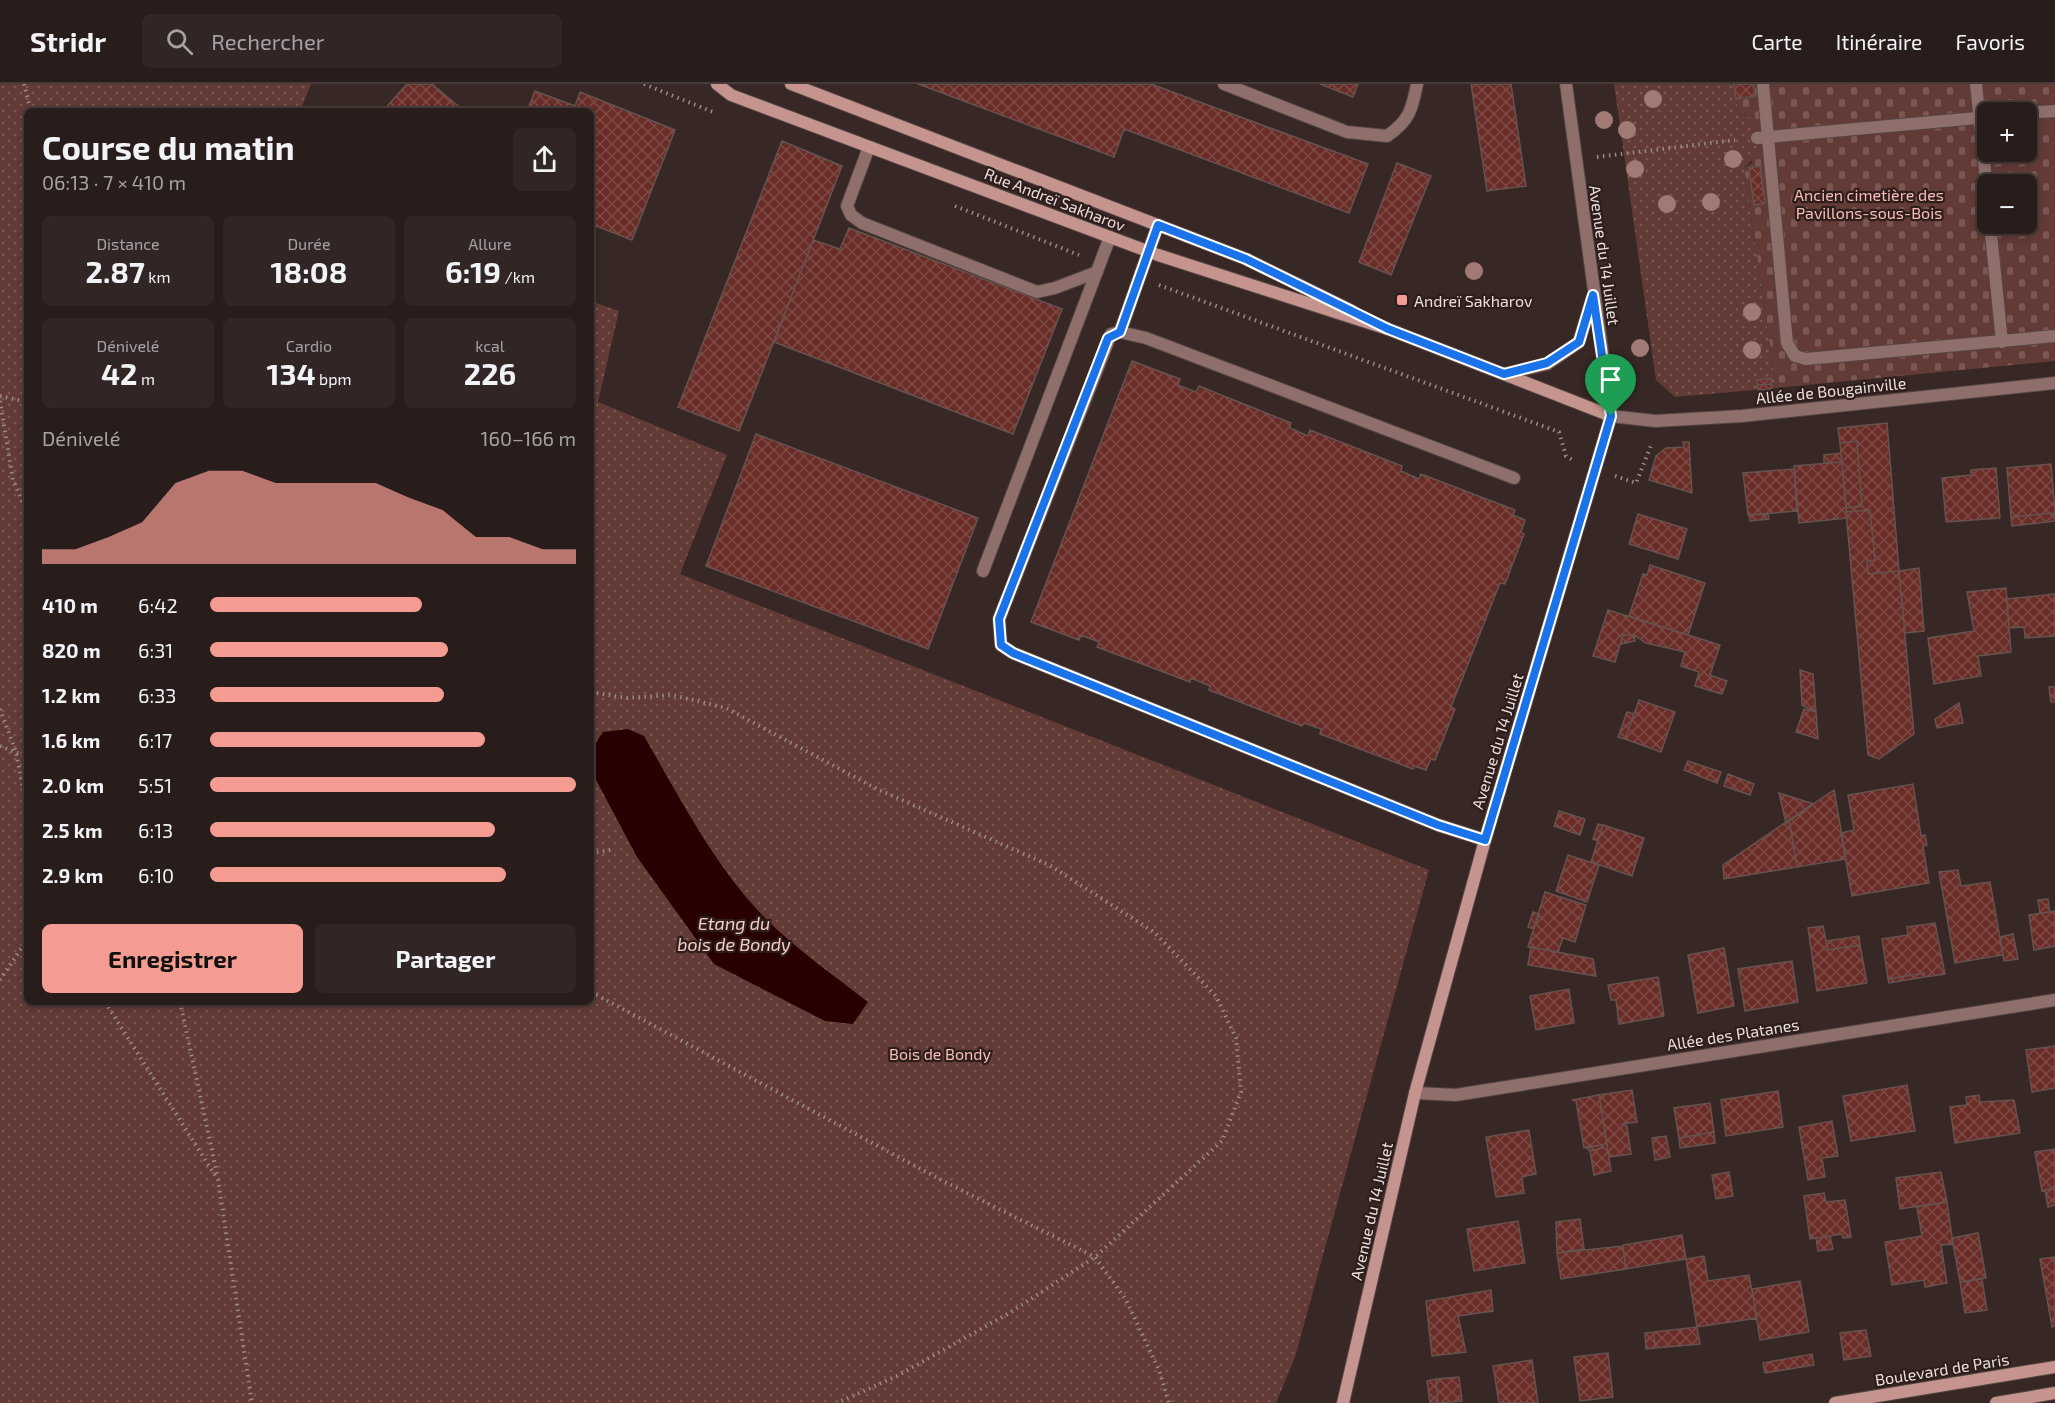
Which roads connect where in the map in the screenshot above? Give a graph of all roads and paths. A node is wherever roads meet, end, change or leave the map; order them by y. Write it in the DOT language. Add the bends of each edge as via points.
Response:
graph roads {
  1 [pos="24,84"];
  2 [pos="717,84"];
  3 [pos="791,84"];
  4 [pos="1224,84"];
  5 [pos="1417,84"];
  6 [pos="1566,84"];
  7 [pos="1762,84"];
  8 [pos="1976,84"];
  9 [pos="1980,102"];
  10 [pos="30,108"];
  11 [pos="2055,111"];
  12 [pos="2037,112"];
  13 [pos="1977,118"];
  14 [pos="1762,137"];
  15 [pos="869,147"];
  16 [pos="1575,159"];
  17 [pos="1158,225"];
  18 [pos="1991,234"];
  19 [pos="1110,237"];
  20 [pos="1149,252"];
  21 [pos="1097,272"];
  22 [pos="1593,295"];
  23 [pos="1388,329"];
  24 [pos="1120,332"];
  25 [pos="2055,336"];
  26 [pos="2002,342"];
  27 [pos="1504,374"];
  28 [pos="2055,383"];
  29 [pos="0,396"];
  30 [pos="0,401"];
  31 [pos="24,401"];
  32 [pos="1611,416"];
  33 [pos="1514,478"];
  34 [pos="24,505"];
  35 [pos="983,571"];
  36 [pos="594,693"];
  37 [pos="0,709"];
  38 [pos="0,746"];
  39 [pos="16,752"];
  40 [pos="24,756"];
  41 [pos="24,794"];
  42 [pos="1485,840"];
  43 [pos="611,850"];
  44 [pos="594,853"];
  45 [pos="24,944"];
  46 [pos="0,980"];
  47 [pos="594,994"];
  48 [pos="2055,1000"];
  49 [pos="107,1005"];
  50 [pos="181,1005"];
  51 [pos="1415,1093"];
  52 [pos="218,1180"];
  53 [pos="1095,1257"];
  54 [pos="2055,1367"];
  55 [pos="2055,1393"];
  56 [pos="252,1403"];
  57 [pos="837,1403"];
  58 [pos="1169,1403"];
  59 [pos="1343,1403"];
  60 [pos="1835,1403"];
  61 [pos="1996,1403"];
  1 -- 10 [label="path"];
  2 -- 15 [label="street, Rue Andreï Sakharov" via="731,95"];
  3 -- 17 [label="street, Rue Andreï Sakharov"];
  4 -- 5 [label="street" via="1347,132 1387,136 1403,125 1413,106"];
  6 -- 16 [label="street, Avenue du 14 Juillet"];
  7 -- 14 [label="street"];
  8 -- 9 [label="street"];
  11 -- 12 [label="street"];
  13 -- 14 [label="street"];
  14 -- 16 [label="path"];
  14 -- 26 [label="street" via="1787,343 1795,356 1806,359"];
  15 -- 19 [label="street, Rue Andreï Sakharov"];
  15 -- 21 [label="street" via="847,206 862,224 1037,292"];
  16 -- 22 [label="street, Avenue du 14 Juillet"];
  17 -- 20 [label="street"];
  17 -- 23 [label="street, Rue Andreï Sakharov" via="1246,259"];
  18 -- 26 [label="street"];
  19 -- 20 [label="street, Rue Andreï Sakharov"];
  19 -- 21 [label="street"];
  20 -- 23 [label="street, Rue Andreï Sakharov"];
  20 -- 24 [label="street"];
  21 -- 35 [label="street"];
  22 -- 27 [label="street" via="1579,342 1547,363"];
  22 -- 32 [label="street, Avenue du 14 Juillet"];
  23 -- 27 [label="street, Rue Andreï Sakharov"];
  24 -- 33 [label="street" via="1146,338"];
  24 -- 42 [label="street" via="1108,338 1003,608 999,619 1001,645 1427,821"];
  25 -- 26 [label="street"];
  27 -- 32 [label="street, Rue Andreï Sakharov"];
  28 -- 32 [label="street, Allée de Bougainville" via="1742,416 1655,421"];
  29 -- 31 [label="path"];
  30 -- 34 [label="path" via="14,480"];
  32 -- 42 [label="street, Avenue du 14 Juillet"];
  36 -- 53 [label="path" via="626,698 672,695 726,708 877,789 1049,865 1154,932 1216,996 1236,1038 1241,1092 1222,1141"];
  37 -- 39 [label="path"];
  38 -- 39 [label="path"];
  39 -- 40 [label="path"];
  39 -- 41 [label="path"];
  42 -- 51 [label="street, Avenue du 14 Juillet"];
  43 -- 44 [label="path"];
  45 -- 46 [label="path"];
  47 -- 53 [label="path" via="945,1182"];
  48 -- 51 [label="street, Allée des Platanes" via="1456,1095"];
  49 -- 52 [label="path"];
  50 -- 52 [label="path"];
  51 -- 59 [label="street, Avenue du 14 Juillet"];
  52 -- 56 [label="path"];
  53 -- 57 [label="path" via="1011,1312 897,1376"];
  53 -- 58 [label="path" via="1126,1300 1159,1370"];
  54 -- 60 [label="street, Boulevard de Paris"];
  55 -- 61 [label="street"];
}
